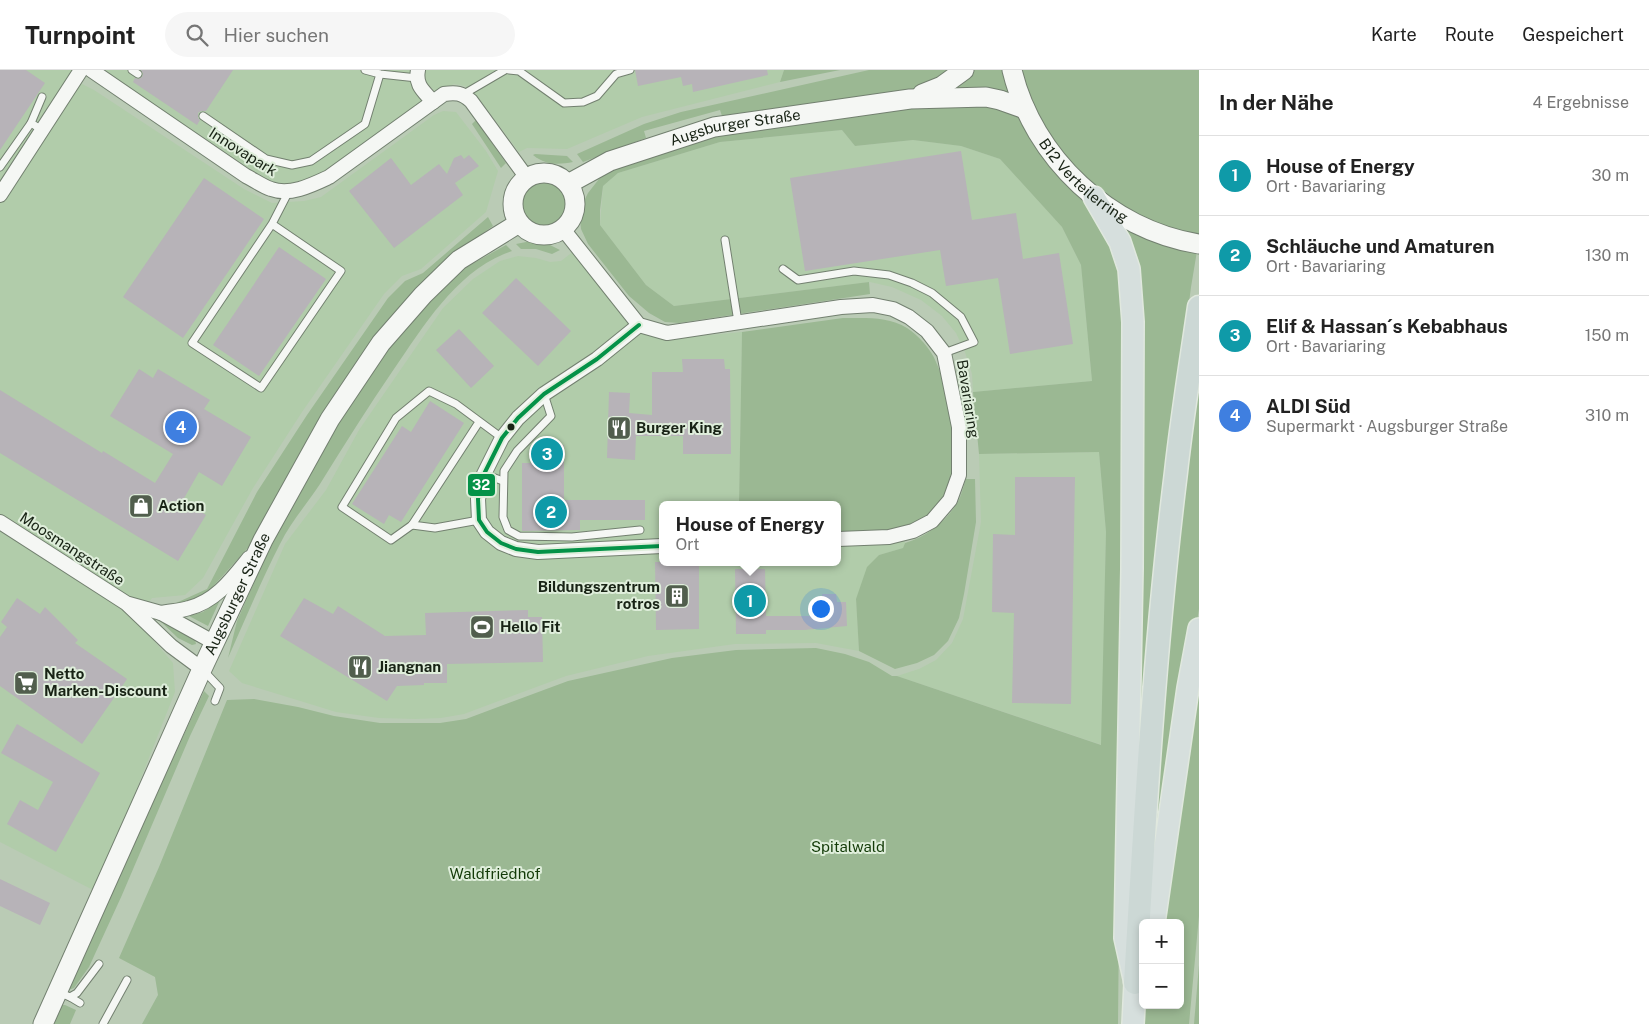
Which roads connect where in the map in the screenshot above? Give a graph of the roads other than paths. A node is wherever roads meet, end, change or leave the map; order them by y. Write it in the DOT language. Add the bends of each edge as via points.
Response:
graph roads {
  1 [pos="81,70"];
  2 [pos="91,70"];
  3 [pos="365,70"];
  4 [pos="505,70"];
  5 [pos="509,70"];
  6 [pos="630,70"];
  7 [pos="964,70"];
  8 [pos="1012,70"];
  9 [pos="380,74"];
  10 [pos="417,74"];
  11 [pos="464,94"];
  12 [pos="42,97"];
  13 [pos="910,99"];
  14 [pos="433,102"];
  15 [pos="1025,109"];
  16 [pos="202,116"];
  17 [pos="36,127"];
  18 [pos="0,168"];
  19 [pos="527,178"];
  20 [pos="568,184"];
  21 [pos="289,191"];
  22 [pos="0,195"];
  23 [pos="1094,197"];
  24 [pos="519,222"];
  25 [pos="272,224"];
  26 [pos="563,229"];
  27 [pos="725,240"];
  28 [pos="1199,244"];
  29 [pos="783,269"];
  30 [pos="1199,307"];
  31 [pos="738,322"];
  32 [pos="639,325"];
  33 [pos="944,353"];
  34 [pos="544,394"];
  35 [pos="480,422"];
  36 [pos="502,438"];
  37 [pos="484,474"];
  38 [pos="503,480"];
  39 [pos="479,520"];
  40 [pos="0,522"];
  41 [pos="412,525"];
  42 [pos="640,530"];
  43 [pos="841,539"];
  44 [pos="263,540"];
  45 [pos="659,546"];
  46 [pos="126,603"];
  47 [pos="161,613"];
  48 [pos="1199,629"];
  49 [pos="214,643"];
  50 [pos="202,670"];
  51 [pos="216,701"];
  52 [pos="1155,919"];
  53 [pos="99,964"];
  54 [pos="1139,964"];
  55 [pos="1139,973"];
  56 [pos="127,980"];
  57 [pos="64,994"];
  58 [pos="80,1003"];
  59 [pos="43,1024"];
  60 [pos="103,1024"];
  61 [pos="1133,1024"];
  1 -- 17 [label="street"];
  2 -- 21 [label="street, Innovapark" via="246,176 272,190"];
  3 -- 9 [label="lane"];
  4 -- 11 [label="lane"];
  5 -- 6 [label="lane" via="519,71 564,103 583,102 597,96 616,74"];
  7 -- 13 [label="main road, Augsburger Straße" via="942,86"];
  8 -- 15 [label="main road, B12 Verteilerring"];
  9 -- 10 [label="lane"];
  9 -- 16 [label="lane" via="365,124 311,161 292,165 266,159"];
  10 -- 14 [label="street" via="420,86"];
  11 -- 14 [label="street, Innovapark" via="444,94"];
  11 -- 19 [label="street"];
  12 -- 17 [label="lane"];
  13 -- 15 [label="main road, Augsburger Straße" via="986,97"];
  13 -- 20 [label="main road, Augsburger Straße" via="714,127 610,161"];
  14 -- 21 [label="street, Innovapark" via="330,177"];
  15 -- 23 [label="main road, B12 Verteilerring" via="1056,159"];
  17 -- 18 [label="lane"];
  17 -- 22 [label="street"];
  19 -- 20 [label="main road" via="549,173"];
  19 -- 24 [label="main road" via="518,187 514,199 514,211"];
  20 -- 26 [label="main road" via="574,195 575,208"];
  21 -- 25 [label="lane"];
  23 -- 28 [label="main road, B12 Verteilerring" via="1157,234"];
  23 -- 55 [label="main road" via="1120,242 1129,269 1132,569 1125,938"];
  24 -- 26 [label="main road" via="532,233 540,235"];
  24 -- 44 [label="main road, Augsburger Straße" via="459,260 381,343 330,419"];
  25 -- 25 [label="lane" via="341,271 261,388 192,343"];
  26 -- 32 [label="street"];
  27 -- 31 [label="lane"];
  29 -- 33 [label="lane" via="798,280 854,271 889,274 932,293 961,318 974,342"];
  30 -- 54 [label="highway" via="1176,472 1158,654 1145,822"];
  31 -- 32 [label="street, Bavariaring" via="667,333"];
  31 -- 33 [label="street, Bavariaring" via="873,305 893,309 927,330"];
  32 -- 34 [label="street" via="597,359"];
  33 -- 43 [label="street, Bavariaring" via="959,427 959,475 950,500 932,521 913,531 889,537"];
  34 -- 36 [label="street"];
  34 -- 38 [label="lane" via="552,416 516,451 504,471"];
  35 -- 36 [label="lane"];
  35 -- 41 [label="lane"];
  35 -- 41 [label="lane" via="456,404 429,391 396,418 342,507 391,540"];
  36 -- 37 [label="street"];
  37 -- 38 [label="lane"];
  37 -- 39 [label="street" via="478,499"];
  38 -- 42 [label="lane" via="503,517 508,530 519,536 572,537"];
  39 -- 41 [label="lane" via="435,528"];
  39 -- 45 [label="street" via="501,544 516,549 538,552"];
  40 -- 46 [label="street, Moosmangstraße"];
  44 -- 47 [label="street, Moosmangstraße" via="215,596 190,608"];
  44 -- 49 [label="main road, Augsburger Straße"];
  46 -- 47 [label="street, Moosmangstraße"];
  46 -- 50 [label="street, Moosmangstraße"];
  47 -- 49 [label="street, Moosmangstraße"];
  48 -- 52 [label="main road"];
  49 -- 50 [label="main road, Augsburger Straße"];
  50 -- 51 [label="lane" via="220,688"];
  50 -- 57 [label="main road, Augsburger Straße"];
  53 -- 57 [label="lane" via="77,993"];
  55 -- 61 [label="main road"];
  56 -- 60 [label="lane"];
  57 -- 58 [label="lane"];
  57 -- 59 [label="main road, Augsburger Straße"];
}
